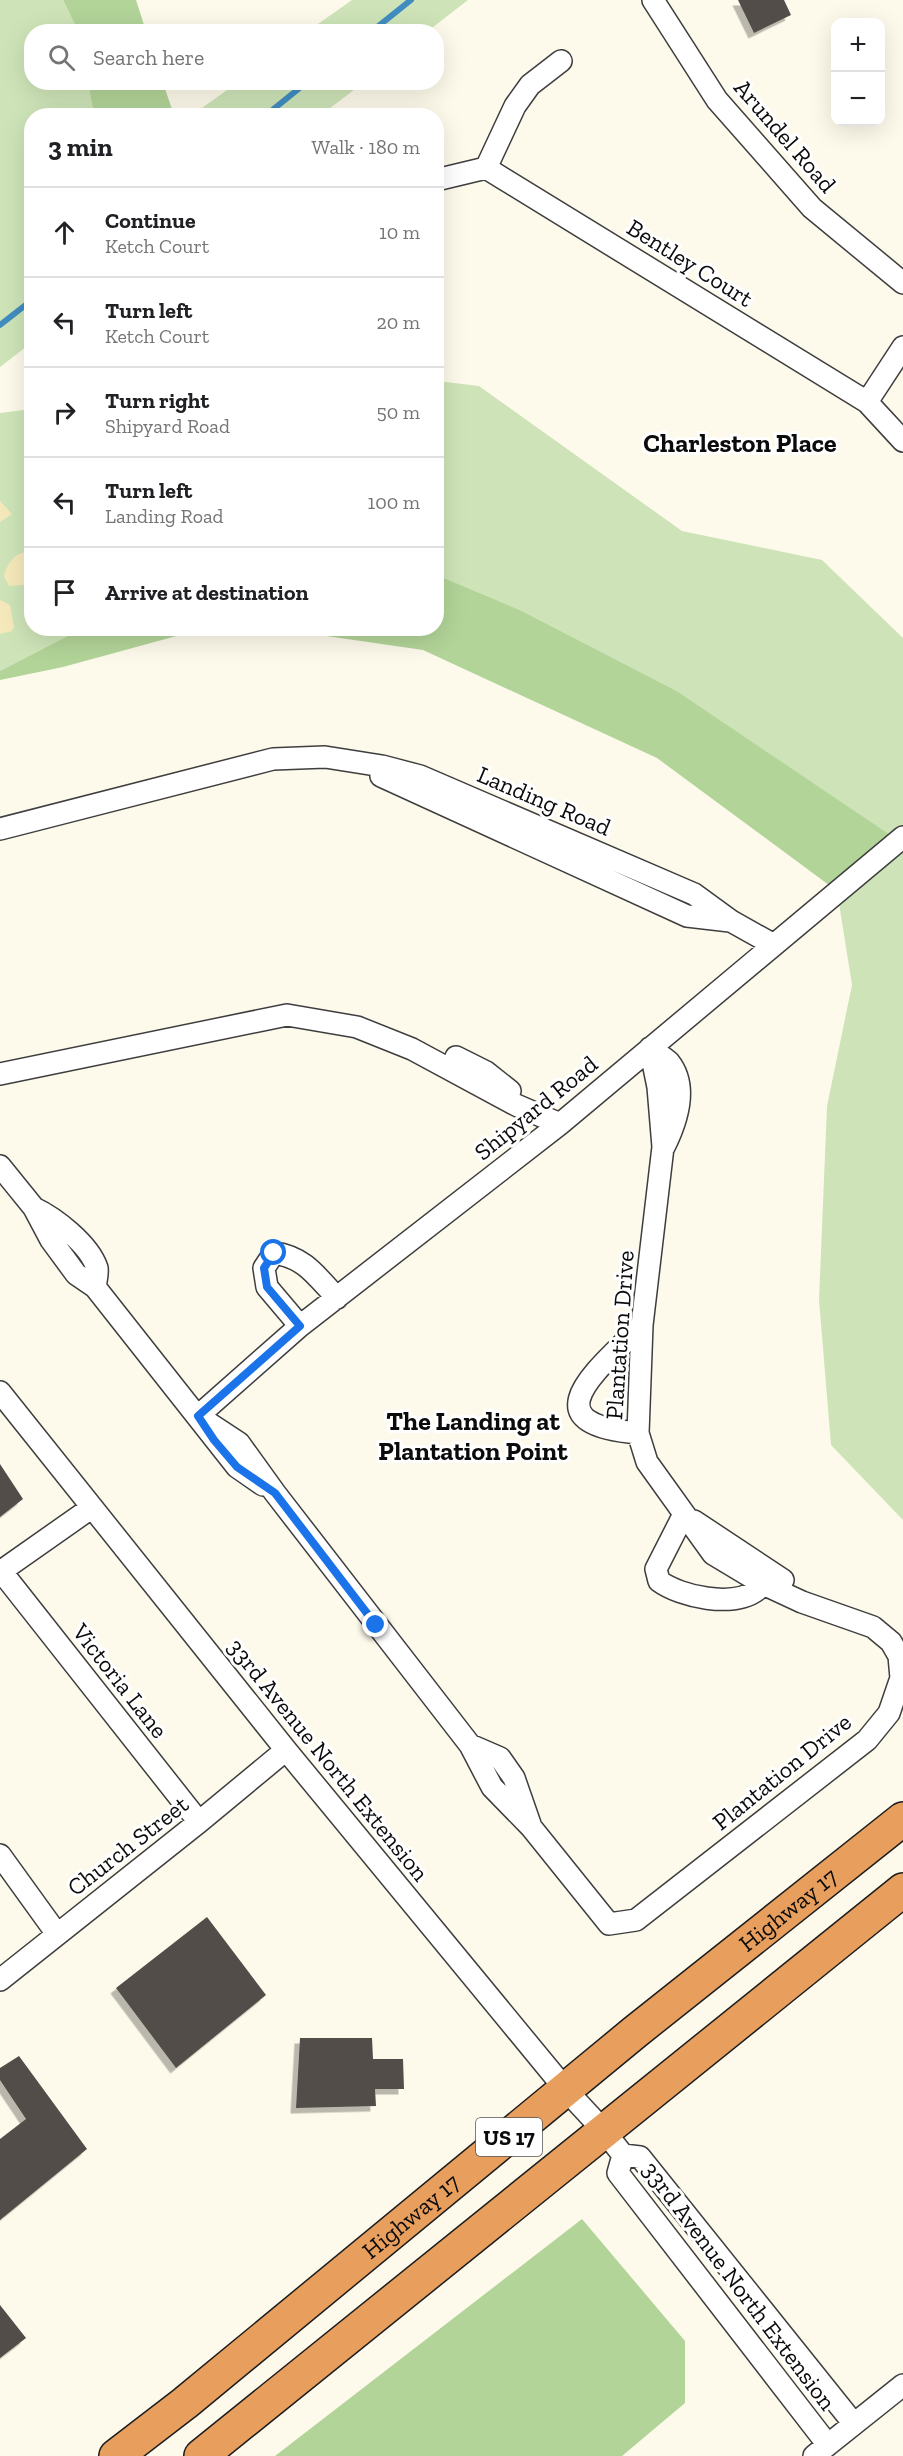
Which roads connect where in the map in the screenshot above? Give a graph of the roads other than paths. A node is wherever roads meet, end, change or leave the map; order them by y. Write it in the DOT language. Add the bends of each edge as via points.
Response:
graph roads {
  1 [pos="653,0"];
  2 [pos="561,61"];
  3 [pos="486,168"];
  4 [pos="444,178"];
  5 [pos="903,283"];
  6 [pos="903,346"];
  7 [pos="867,402"];
  8 [pos="903,441"];
  9 [pos="0,829"];
  10 [pos="903,837"];
  11 [pos="774,945"];
  12 [pos="125,1048"];
  13 [pos="650,1048"];
  14 [pos="0,1064"];
  15 [pos="0,1074"];
  16 [pos="560,1124"];
  17 [pos="0,1166"];
  18 [pos="337,1298"];
  19 [pos="642,1325"];
  20 [pos="300,1326"];
  21 [pos="0,1392"];
  22 [pos="198,1416"];
  23 [pos="638,1432"];
  24 [pos="91,1508"];
  25 [pos="684,1514"];
  26 [pos="0,1572"];
  27 [pos="768,1578"];
  28 [pos="286,1750"];
  29 [pos="903,1819"];
  30 [pos="200,1822"];
  31 [pos="0,1855"];
  32 [pos="903,1890"];
  33 [pos="57,1934"];
  34 [pos="0,1980"];
  35 [pos="566,2090"];
  36 [pos="614,2143"];
  37 [pos="903,2385"];
  38 [pos="854,2424"];
  39 [pos="821,2450"];
  40 [pos="116,2456"];
  41 [pos="201,2456"];
  1 -- 5 [label="street, Arundel Road" via="717,100 812,208"];
  2 -- 3 [label="street" via="530,85 515,106"];
  3 -- 4 [label="street"];
  3 -- 7 [label="street, Bentley Court"];
  6 -- 7 [label="street"];
  7 -- 8 [label="street, Bentley Court"];
  9 -- 11 [label="street, Landing Road" via="273,759 325,757 571,852 687,916 731,921"];
  10 -- 11 [label="street, Shipyard Road"];
  11 -- 13 [label="street, Shipyard Road"];
  12 -- 14 [label="street" via="94,1045"];
  12 -- 15 [label="street"];
  12 -- 16 [label="street" via="287,1015 357,1027 412,1049"];
  13 -- 16 [label="street, Shipyard Road"];
  13 -- 19 [label="street, Plantation Drive" via="663,1148"];
  16 -- 18 [label="street, Shipyard Road"];
  17 -- 22 [label="street" via="76,1274 95,1287"];
  18 -- 20 [label="street, Shipyard Road"];
  18 -- 20 [label="street" via="305,1264 289,1255 274,1253 264,1268 267,1287"];
  19 -- 23 [label="street, Plantation Drive"];
  19 -- 23 [label="street" via="585,1383 578,1402 582,1416 591,1423 614,1431"];
  20 -- 22 [label="street, Shipyard Road"];
  21 -- 24 [label="street, 33rd Avenue North Extension"];
  22 -- 27 [label="street, Plantation Drive" via="237,1467 275,1493 470,1745 492,1787 531,1827 609,1924 636,1920 867,1740 889,1713 901,1678 899,1656 891,1642 873,1627 825,1610"];
  23 -- 25 [label="street, Plantation Drive" via="647,1462"];
  24 -- 26 [label="street"];
  24 -- 28 [label="street, 33rd Avenue North Extension"];
  25 -- 27 [label="street, Plantation Drive" via="713,1554"];
  25 -- 27 [label="street" via="656,1569 658,1581 672,1591 709,1598 738,1598 757,1591"];
  26 -- 30 [label="street, Victoria Lane"];
  28 -- 30 [label="street, Church Street"];
  28 -- 35 [label="street, 33rd Avenue North Extension"];
  29 -- 35 [label="highway, Highway 17 / US 17"];
  30 -- 33 [label="street, Church Street"];
  31 -- 33 [label="street"];
  32 -- 36 [label="highway, US 17"];
  33 -- 34 [label="street, Church Street"];
  35 -- 36 [label="street, 33rd Avenue North Extension"];
  35 -- 40 [label="highway, Highway 17 / US 17"];
  36 -- 38 [label="street, 33rd Avenue North Extension" via="640,2157"];
  36 -- 39 [label="street, 33rd Avenue North Extension" via="618,2173"];
  36 -- 41 [label="highway, US 17"];
  37 -- 38 [label="street"];
  38 -- 39 [label="street"];
}
